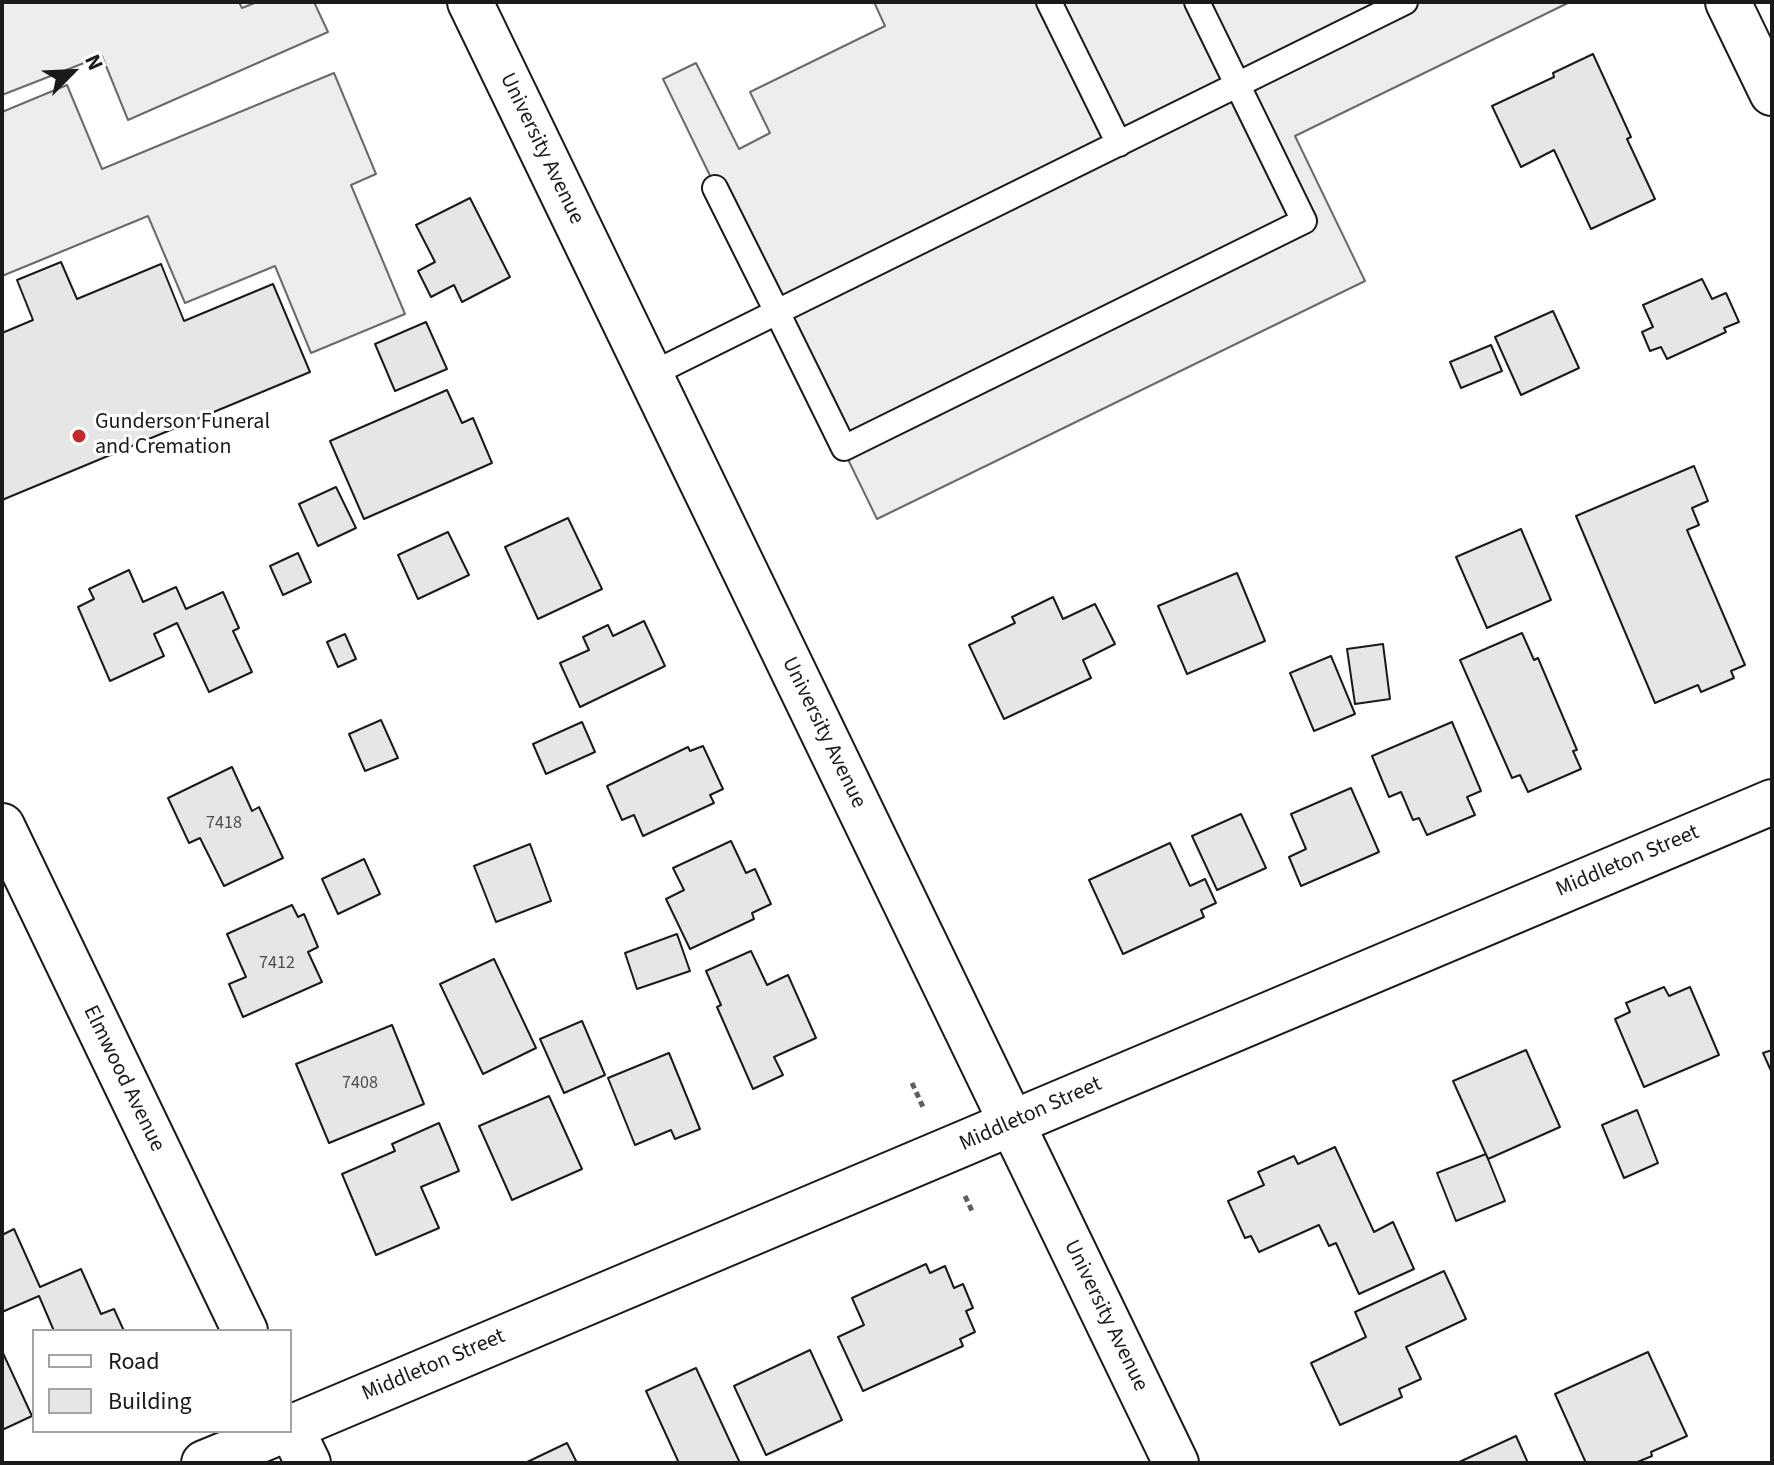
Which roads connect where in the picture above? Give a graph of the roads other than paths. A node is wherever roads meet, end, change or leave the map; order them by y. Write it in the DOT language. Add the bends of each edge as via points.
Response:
graph roads {
  1 [pos="470,2"];
  2 [pos="1049,2"];
  3 [pos="1197,2"];
  4 [pos="1405,2"];
  5 [pos="1728,2"];
  6 [pos="1238,84"];
  7 [pos="1772,93"];
  8 [pos="1119,144"];
  9 [pos="715,188"];
  10 [pos="777,312"];
  11 [pos="650,375"];
  12 [pos="1772,802"];
  13 [pos="2,826"];
  14 [pos="1012,1123"];
  15 [pos="244,1329"];
  16 [pos="292,1426"];
  17 [pos="292,1431"];
  18 [pos="277,1433"];
  19 [pos="204,1463"];
  20 [pos="308,1463"];
  21 [pos="1176,1463"];
  1 -- 11 [label="street, University Avenue"];
  2 -- 8 [label="lane"];
  3 -- 6 [label="lane"];
  4 -- 6 [label="lane"];
  5 -- 7 [label="street"];
  6 -- 8 [label="lane"];
  6 -- 10 [label="lane" via="1304,221 844,448"];
  8 -- 10 [label="lane"];
  9 -- 10 [label="lane"];
  10 -- 11 [label="lane"];
  11 -- 14 [label="street, University Avenue"];
  12 -- 14 [label="street, Middleton Street"];
  13 -- 15 [label="street, Elmwood Avenue"];
  14 -- 16 [label="street, Middleton Street"];
  14 -- 21 [label="street, University Avenue"];
  17 -- 20 [label="street"];
  18 -- 19 [label="street"];
}
